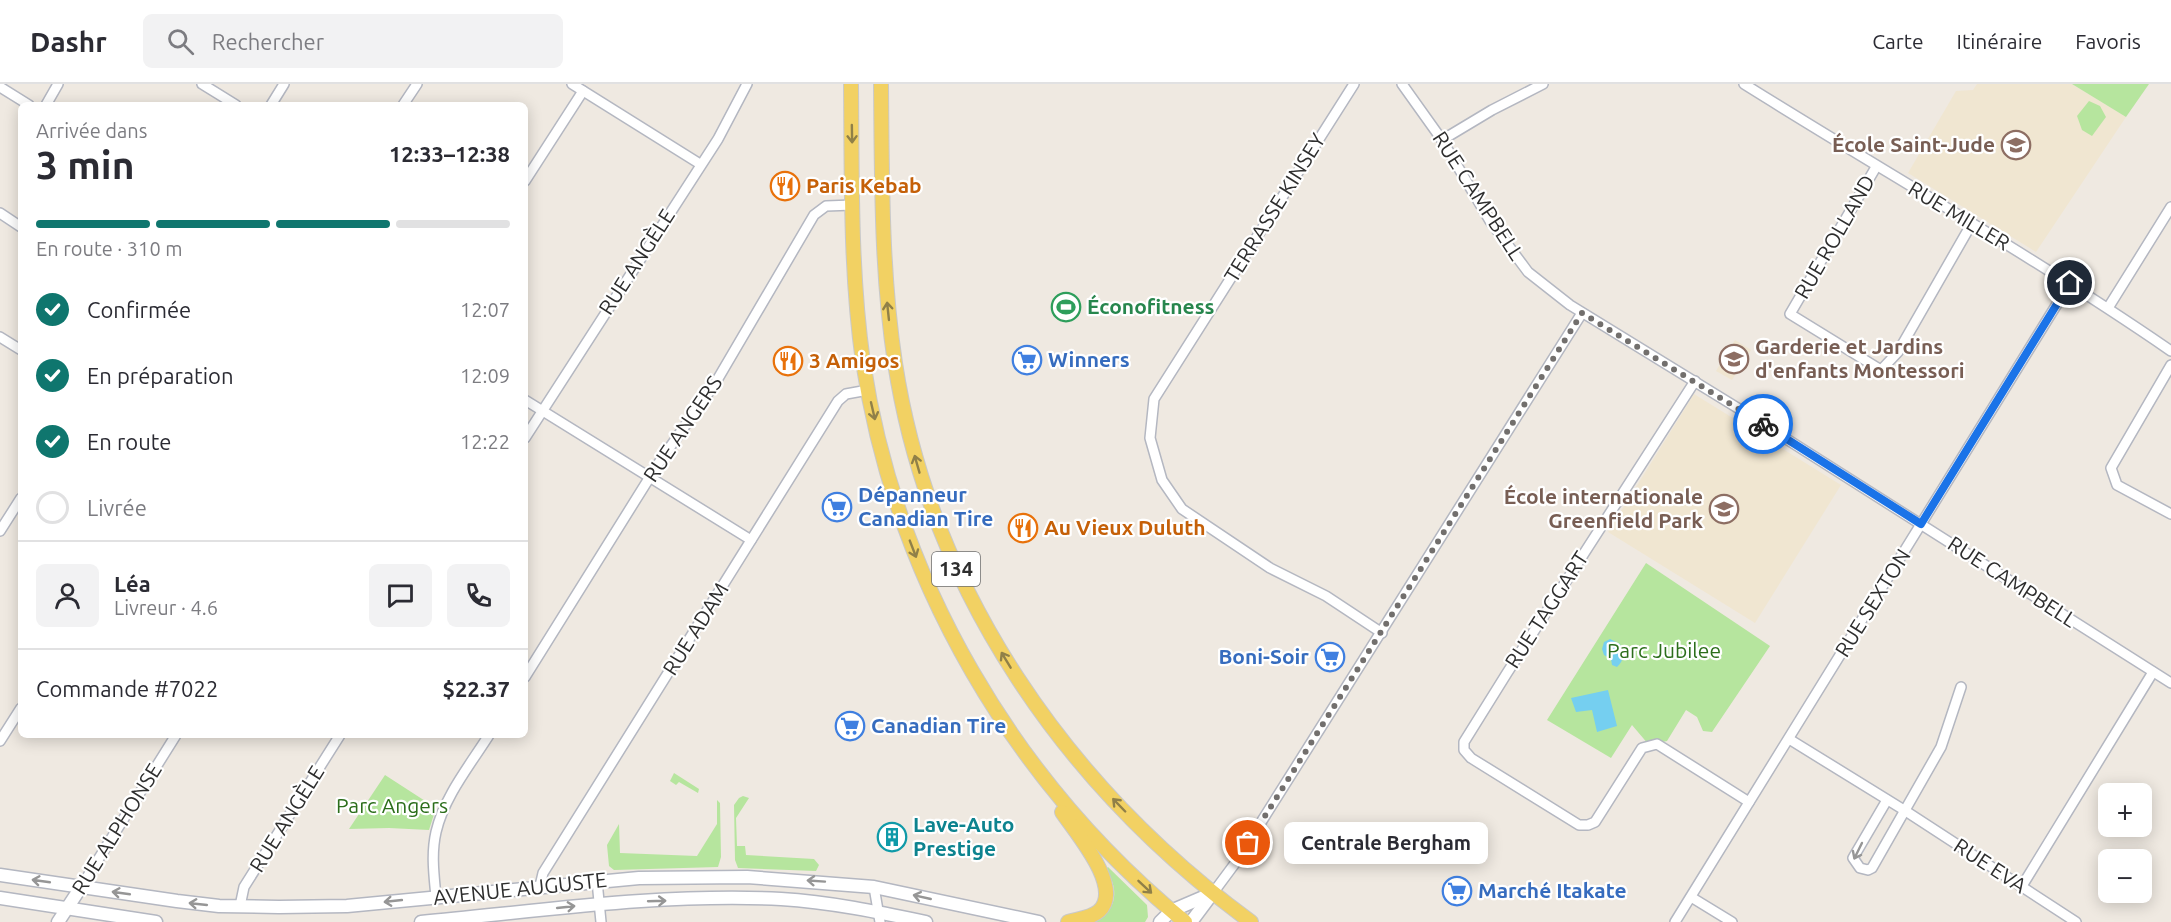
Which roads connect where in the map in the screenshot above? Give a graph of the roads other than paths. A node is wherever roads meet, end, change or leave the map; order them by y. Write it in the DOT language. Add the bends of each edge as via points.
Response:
graph roads {
  1 [pos="58,84"];
  2 [pos="202,84"];
  3 [pos="284,84"];
  4 [pos="417,84"];
  5 [pos="572,84"];
  6 [pos="747,84"];
  7 [pos="851,84"];
  8 [pos="881,84"];
  9 [pos="1354,84"];
  10 [pos="1402,84"];
  11 [pos="1744,84"];
  12 [pos="1537,85"];
  13 [pos="0,87"];
  14 [pos="583,91"];
  15 [pos="24,102"];
  16 [pos="48,102"];
  17 [pos="231,102"];
  18 [pos="273,102"];
  19 [pos="405,102"];
  20 [pos="1442,141"];
  21 [pos="700,164"];
  22 [pos="1876,167"];
  23 [pos="528,176"];
  24 [pos="853,205"];
  25 [pos="2171,207"];
  26 [pos="0,213"];
  27 [pos="1972,223"];
  28 [pos="18,225"];
  29 [pos="2070,283"];
  30 [pos="2108,308"];
  31 [pos="1582,313"];
  32 [pos="0,337"];
  33 [pos="18,348"];
  34 [pos="2171,351"];
  35 [pos="2171,365"];
  36 [pos="1695,381"];
  37 [pos="868,390"];
  38 [pos="528,402"];
  39 [pos="542,410"];
  40 [pos="528,433"];
  41 [pos="650,477"];
  42 [pos="18,503"];
  43 [pos="2171,514"];
  44 [pos="1921,524"];
  45 [pos="0,531"];
  46 [pos="751,540"];
  47 [pos="1382,633"];
  48 [pos="528,672"];
  49 [pos="2152,672"];
  50 [pos="2171,683"];
  51 [pos="1961,687"];
  52 [pos="18,713"];
  53 [pos="174,738"];
  54 [pos="338,738"];
  55 [pos="487,738"];
  56 [pos="1789,739"];
  57 [pos="0,741"];
  58 [pos="1020,747"];
  59 [pos="1887,800"];
  60 [pos="1749,802"];
  61 [pos="1904,810"];
  62 [pos="0,875"];
  63 [pos="597,881"];
  64 [pos="540,886"];
  65 [pos="2022,886"];
  66 [pos="81,887"];
  67 [pos="874,887"];
  68 [pos="1213,893"];
  69 [pos="436,897"];
  70 [pos="1691,897"];
  71 [pos="0,898"];
  72 [pos="599,904"];
  73 [pos="240,906"];
  74 [pos="67,908"];
  75 [pos="1171,911"];
  76 [pos="879,917"];
  77 [pos="58,922"];
  78 [pos="156,922"];
  79 [pos="421,922"];
  80 [pos="601,922"];
  81 [pos="926,922"];
  82 [pos="1039,922"];
  83 [pos="1068,922"];
  84 [pos="1160,922"];
  85 [pos="1185,922"];
  86 [pos="1191,922"];
  87 [pos="1251,922"];
  88 [pos="1675,922"];
  89 [pos="1732,922"];
  90 [pos="2076,922"];
  1 -- 16 [label="street"];
  2 -- 17 [label="street"];
  3 -- 18 [label="street"];
  4 -- 19 [label="street"];
  5 -- 14 [label="street"];
  6 -- 21 [label="street, RUE ANGÈLE"];
  7 -- 24 [label="main road, 134, one-way"];
  68 -- 8 [label="main road, 134, one-way" via="1104,789 1038,708 978,613 943,540 911,441 891,339 885,272"];
  9 -- 47 [label="street, TERRASSE KINSEY" via="1154,399 1150,438 1162,480 1182,509 1270,568 1326,596"];
  10 -- 20 [label="street, RUE CAMPBELL"];
  11 -- 22 [label="street, RUE MILLER"];
  12 -- 20 [label="street"];
  13 -- 15 [label="street"];
  14 -- 21 [label="street"];
  14 -- 23 [label="street"];
  20 -- 31 [label="street, RUE CAMPBELL" via="1490,221 1528,272"];
  21 -- 39 [label="street, RUE ANGÈLE"];
  22 -- 27 [label="street, RUE MILLER"];
  22 -- 27 [label="street, RUE ROLLAND" via="1790,314 1881,370 1898,352"];
  24 -- 37 [label="main road, 134" via="857,316"];
  24 -- 41 [label="street, RUE ANGERS" via="826,206 814,215 716,382"];
  25 -- 30 [label="street"];
  26 -- 28 [label="street"];
  27 -- 29 [label="street, RUE MILLER"];
  29 -- 30 [label="street, RUE MILLER"];
  29 -- 44 [label="street, RUE SEXTON"];
  30 -- 34 [label="street, RUE MILLER"];
  31 -- 36 [label="street, RUE CAMPBELL"];
  31 -- 47 [label="street"];
  32 -- 33 [label="street"];
  35 -- 43 [label="street" via="2111,468 2117,485"];
  36 -- 44 [label="street, RUE CAMPBELL"];
  36 -- 60 [label="street, RUE TAGGART" via="1507,673 1464,742 1464,750 1579,825 1596,822 1642,748 1657,744"];
  37 -- 46 [label="street, RUE ADAM" via="840,399"];
  37 -- 58 [label="main road, 134, one-way" via="889,476 918,561 963,657"];
  38 -- 39 [label="street"];
  39 -- 40 [label="street, RUE ANGÈLE"];
  39 -- 41 [label="street"];
  41 -- 46 [label="street"];
  41 -- 48 [label="street, RUE ANGERS"];
  42 -- 45 [label="street"];
  44 -- 49 [label="street, RUE CAMPBELL"];
  44 -- 56 [label="street, RUE SEXTON"];
  46 -- 64 [label="street, RUE ADAM" via="543,873"];
  47 -- 68 [label="street"];
  49 -- 50 [label="street, RUE CAMPBELL"];
  49 -- 65 [label="street"];
  51 -- 61 [label="street" via="1941,747"];
  52 -- 57 [label="street"];
  53 -- 66 [label="street, RUE ALPHONSE"];
  54 -- 73 [label="street, RUE ANGÈLE" via="244,887"];
  55 -- 69 [label="street" via="440,818 433,856"];
  56 -- 59 [label="street, RUE EVA"];
  56 -- 60 [label="street, RUE SEXTON"];
  58 -- 75 [label="main road, 134, one-way" via="1084,826"];
  58 -- 83 [label="main road" via="1106,885 1106,901 1100,910"];
  59 -- 61 [label="street, RUE EVA"];
  59 -- 61 [label="street, one-way" via="1853,858 1860,868 1872,868"];
  60 -- 70 [label="street, RUE SEXTON"];
  61 -- 65 [label="street, RUE EVA"];
  66 -- 62 [label="main road, AVENUE AUGUSTE, one-way"];
  63 -- 64 [label="main road, AVENUE AUGUSTE"];
  67 -- 63 [label="main road, AVENUE AUGUSTE, one-way" via="726,876"];
  63 -- 72 [label="street"];
  64 -- 69 [label="main road, AVENUE AUGUSTE"];
  65 -- 90 [label="street, RUE EVA"];
  73 -- 66 [label="main road, AVENUE AUGUSTE, one-way" via="177,902"];
  66 -- 74 [label="main road, RUE ALPHONSE"];
  67 -- 76 [label="street"];
  82 -- 67 [label="main road, AVENUE AUGUSTE, one-way"];
  68 -- 75 [label="main road"];
  68 -- 86 [label="main road"];
  68 -- 87 [label="main road, 134"];
  69 -- 73 [label="main road, AVENUE AUGUSTE, one-way" via="334,907"];
  70 -- 88 [label="street, RUE SEXTON"];
  70 -- 89 [label="street"];
  71 -- 74 [label="main road"];
  72 -- 76 [label="main road, AVENUE AUGUSTE, one-way" via="770,899 845,905"];
  79 -- 72 [label="main road, AVENUE AUGUSTE, one-way"];
  72 -- 80 [label="street"];
  74 -- 77 [label="main road, RUE ALPHONSE"];
  74 -- 78 [label="main road"];
  75 -- 84 [label="main road"];
  75 -- 85 [label="main road, 134"];
  76 -- 81 [label="main road, AVENUE AUGUSTE"];
}
